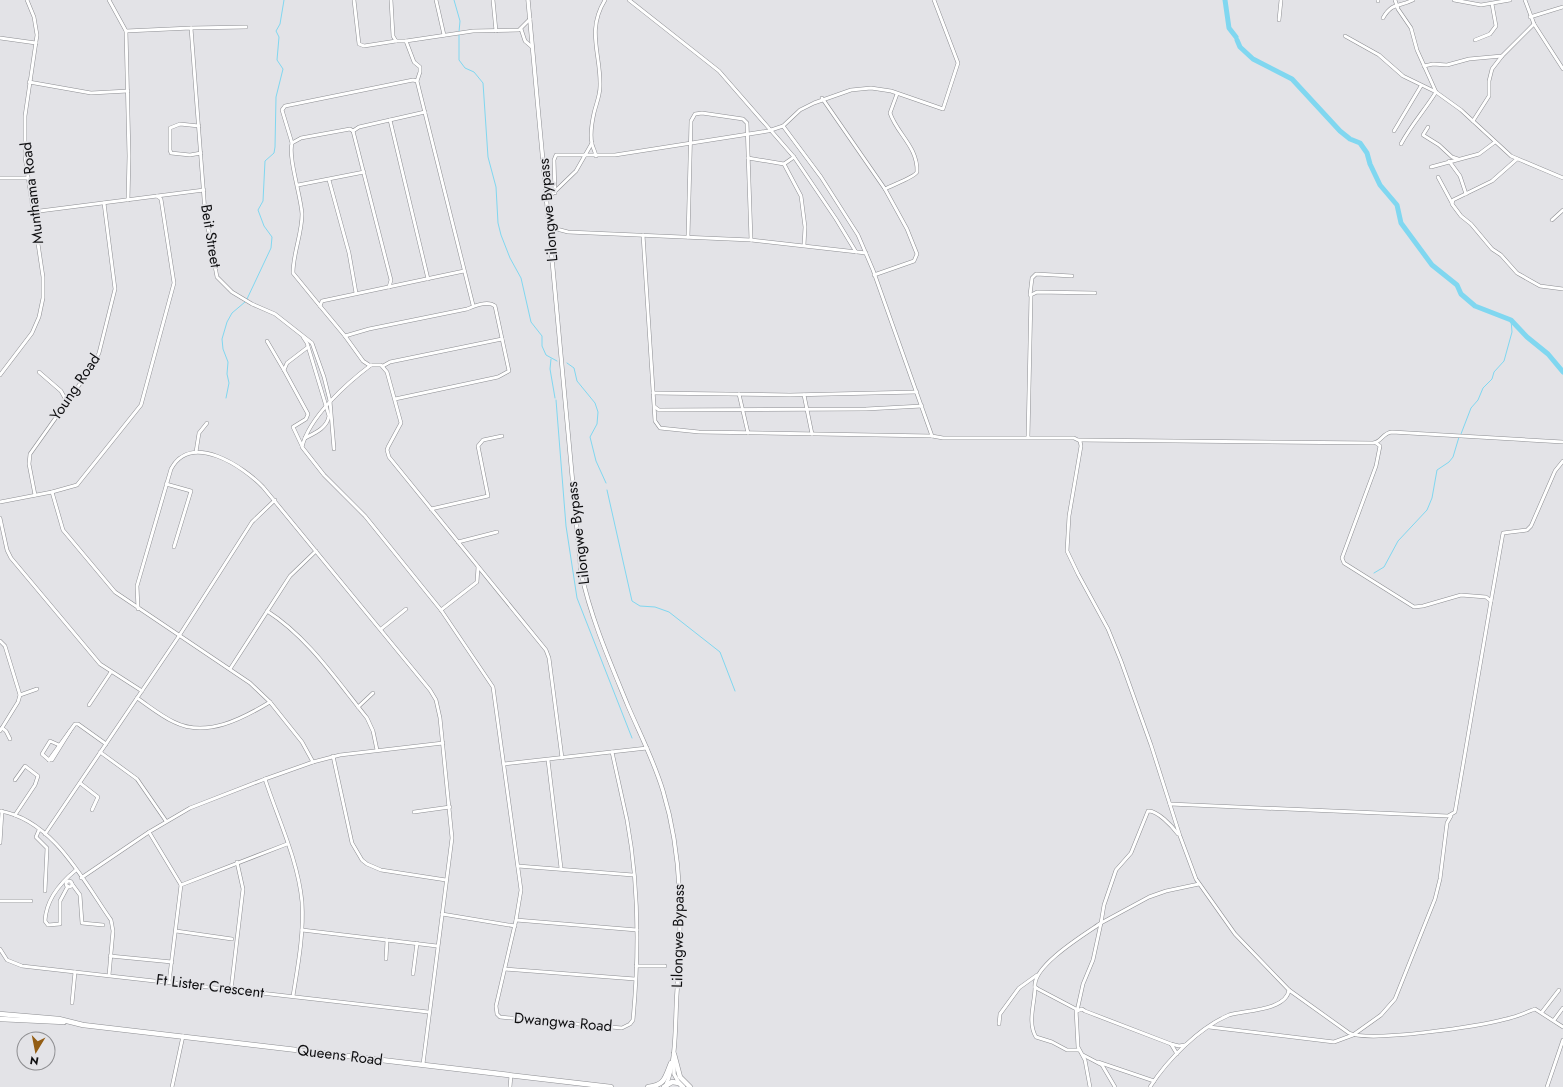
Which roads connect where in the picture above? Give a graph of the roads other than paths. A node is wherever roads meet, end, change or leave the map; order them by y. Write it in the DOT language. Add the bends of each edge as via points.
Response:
graph roads {
  1 [pos="27,0"];
  2 [pos="109,0"];
  3 [pos="354,0"];
  4 [pos="391,0"];
  5 [pos="436,0"];
  6 [pos="493,0"];
  7 [pos="528,0"];
  8 [pos="605,0"];
  9 [pos="629,0"];
  10 [pos="934,0"];
  11 [pos="1281,0"];
  12 [pos="1395,0"];
  13 [pos="1413,0"];
  14 [pos="1454,0"];
  15 [pos="1510,0"];
  16 [pos="1525,0"];
  17 [pos="1396,4"];
  18 [pos="1492,4"];
  19 [pos="1563,7"];
  20 [pos="1530,17"];
  21 [pos="1383,18"];
  22 [pos="530,20"];
  23 [pos="1279,20"];
  24 [pos="1534,24"];
  25 [pos="191,28"];
  26 [pos="246,28"];
  27 [pos="521,29"];
  28 [pos="126,31"];
  29 [pos="496,31"];
  30 [pos="444,35"];
  31 [pos="1345,36"];
  32 [pos="0,38"];
  33 [pos="1475,40"];
  34 [pos="396,41"];
  35 [pos="406,41"];
  36 [pos="36,43"];
  37 [pos="532,47"];
  38 [pos="1502,56"];
  39 [pos="1424,66"];
  40 [pos="1563,69"];
  41 [pos="417,81"];
  42 [pos="29,82"];
  43 [pos="1421,86"];
  44 [pos="128,90"];
  45 [pos="1436,92"];
  46 [pos="897,94"];
  47 [pos="822,98"];
  48 [pos="425,112"];
  49 [pos="390,120"];
  50 [pos="1473,121"];
  51 [pos="199,126"];
  52 [pos="783,126"];
  53 [pos="1428,127"];
  54 [pos="772,130"];
  55 [pos="353,131"];
  56 [pos="1394,131"];
  57 [pos="748,134"];
  58 [pos="1496,142"];
  59 [pos="292,143"];
  60 [pos="592,143"];
  61 [pos="691,143"];
  62 [pos="1402,144"];
  63 [pos="202,154"];
  64 [pos="586,155"];
  65 [pos="596,156"];
  66 [pos="794,157"];
  67 [pos="748,158"];
  68 [pos="1458,159"];
  69 [pos="1517,159"];
  70 [pos="1450,161"];
  71 [pos="784,164"];
  72 [pos="1431,167"];
  73 [pos="364,172"];
  74 [pos="1438,177"];
  75 [pos="0,178"];
  76 [pos="28,178"];
  77 [pos="1563,178"];
  78 [pos="329,180"];
  79 [pos="298,185"];
  80 [pos="885,189"];
  81 [pos="204,190"];
  82 [pos="555,193"];
  83 [pos="1466,194"];
  84 [pos="157,196"];
  85 [pos="128,200"];
  86 [pos="546,200"];
  87 [pos="1452,202"];
  88 [pos="104,203"];
  89 [pos="1563,210"];
  90 [pos="32,212"];
  91 [pos="1552,220"];
  92 [pos="549,227"];
  93 [pos="643,235"];
  94 [pos="688,237"];
  95 [pos="750,240"];
  96 [pos="804,245"];
  97 [pos="856,252"];
  98 [pos="866,253"];
  99 [pos="464,271"];
  100 [pos="874,275"];
  101 [pos="1072,276"];
  102 [pos="428,279"];
  103 [pos="389,287"];
  104 [pos="1563,289"];
  105 [pos="356,293"];
  106 [pos="1094,293"];
  107 [pos="1030,297"];
  108 [pos="473,304"];
  109 [pos="320,306"];
  110 [pos="299,332"];
  111 [pos="345,336"];
  112 [pos="502,339"];
  113 [pos="267,341"];
  114 [pos="308,347"];
  115 [pos="370,365"];
  116 [pos="383,366"];
  117 [pos="284,370"];
  118 [pos="39,372"];
  119 [pos="0,375"];
  120 [pos="917,392"];
  121 [pos="653,393"];
  122 [pos="739,394"];
  123 [pos="804,395"];
  124 [pos="395,399"];
  125 [pos="67,402"];
  126 [pos="330,402"];
  127 [pos="326,405"];
  128 [pos="922,406"];
  129 [pos="655,408"];
  130 [pos="742,410"];
  131 [pos="808,410"];
  132 [pos="207,423"];
  133 [pos="748,433"];
  134 [pos="812,434"];
  135 [pos="502,436"];
  136 [pos="932,436"];
  137 [pos="1028,437"];
  138 [pos="305,438"];
  139 [pos="1079,440"];
  140 [pos="1563,442"];
  141 [pos="1376,443"];
  142 [pos="302,446"];
  143 [pos="334,449"];
  144 [pos="196,452"];
  145 [pos="1563,461"];
  146 [pos="166,484"];
  147 [pos="52,492"];
  148 [pos="35,496"];
  149 [pos="275,500"];
  150 [pos="0,502"];
  151 [pos="431,509"];
  152 [pos="0,518"];
  153 [pos="497,532"];
  154 [pos="458,542"];
  155 [pos="174,547"];
  156 [pos="316,551"];
  157 [pos="478,567"];
  158 [pos="1491,601"];
  159 [pos="138,609"];
  160 [pos="406,609"];
  161 [pos="441,610"];
  162 [pos="267,611"];
  163 [pos="381,630"];
  164 [pos="179,636"];
  165 [pos="0,641"];
  166 [pos="230,669"];
  167 [pos="112,672"];
  168 [pos="37,688"];
  169 [pos="142,691"];
  170 [pos="373,693"];
  171 [pos="20,695"];
  172 [pos="137,698"];
  173 [pos="270,702"];
  174 [pos="89,706"];
  175 [pos="358,707"];
  176 [pos="1,729"];
  177 [pos="71,729"];
  178 [pos="10,739"];
  179 [pos="443,743"];
  180 [pos="106,744"];
  181 [pos="59,745"];
  182 [pos="647,748"];
  183 [pos="377,750"];
  184 [pos="100,752"];
  185 [pos="612,752"];
  186 [pos="333,756"];
  187 [pos="562,758"];
  188 [pos="49,760"];
  189 [pos="548,760"];
  190 [pos="313,762"];
  191 [pos="504,764"];
  192 [pos="265,779"];
  193 [pos="15,780"];
  194 [pos="80,783"];
  195 [pos="1170,804"];
  196 [pos="450,808"];
  197 [pos="92,810"];
  198 [pos="1,811"];
  199 [pos="414,812"];
  200 [pos="15,815"];
  201 [pos="1451,816"];
  202 [pos="166,821"];
  203 [pos="39,830"];
  204 [pos="149,832"];
  205 [pos="45,834"];
  206 [pos="1180,836"];
  207 [pos="0,843"];
  208 [pos="287,844"];
  209 [pos="237,862"];
  210 [pos="518,866"];
  211 [pos="561,868"];
  212 [pos="76,870"];
  213 [pos="633,875"];
  214 [pos="68,877"];
  215 [pos="81,878"];
  216 [pos="446,880"];
  217 [pos="67,882"];
  218 [pos="72,884"];
  219 [pos="1199,884"];
  220 [pos="181,885"];
  221 [pos="68,886"];
  222 [pos="45,891"];
  223 [pos="0,900"];
  224 [pos="31,901"];
  225 [pos="442,914"];
  226 [pos="516,920"];
  227 [pos="1101,923"];
  228 [pos="103,925"];
  229 [pos="515,926"];
  230 [pos="302,930"];
  231 [pos="637,930"];
  232 [pos="176,931"];
  233 [pos="232,939"];
  234 [pos="387,940"];
  235 [pos="417,943"];
  236 [pos="437,946"];
  237 [pos="0,949"];
  238 [pos="110,956"];
  239 [pos="386,959"];
  240 [pos="172,962"];
  241 [pos="636,966"];
  242 [pos="665,966"];
  243 [pos="505,969"];
  244 [pos="75,972"];
  245 [pos="413,974"];
  246 [pos="1039,974"];
  247 [pos="109,975"];
  248 [pos="636,979"];
  249 [pos="169,982"];
  250 [pos="1035,987"];
  251 [pos="231,990"];
  252 [pos="1289,990"];
  253 [pos="1559,990"];
  254 [pos="293,996"];
  255 [pos="72,1003"];
  256 [pos="1563,1008"];
  257 [pos="1077,1011"];
  258 [pos="428,1012"];
  259 [pos="1542,1012"];
  260 [pos="0,1014"];
  261 [pos="0,1019"];
  262 [pos="1554,1020"];
  263 [pos="68,1022"];
  264 [pos="998,1024"];
  265 [pos="1208,1027"];
  266 [pos="1563,1027"];
  267 [pos="1353,1035"];
  268 [pos="183,1036"];
  269 [pos="1563,1040"];
  270 [pos="1171,1044"];
  271 [pos="1185,1045"];
  272 [pos="1079,1050"];
  273 [pos="673,1052"];
  274 [pos="1083,1054"];
  275 [pos="1178,1054"];
  276 [pos="1098,1062"];
  277 [pos="671,1063"];
  278 [pos="423,1064"];
  279 [pos="511,1075"];
  280 [pos="1154,1081"];
  281 [pos="679,1083"];
  282 [pos="664,1086"];
  283 [pos="172,1087"];
  284 [pos="510,1087"];
  285 [pos="604,1087"];
  286 [pos="611,1087"];
  287 [pos="648,1087"];
  288 [pos="683,1087"];
  289 [pos="690,1087"];
  290 [pos="1090,1087"];
  291 [pos="1115,1087"];
  292 [pos="1150,1087"];
  293 [pos="1547,1087"];
  1 -- 36 [label="street, Munthama Road" via="36,23"];
  2 -- 28 [label="street"];
  3 -- 34 [label="street" via="359,44 364,46"];
  4 -- 34 [label="street" via="393,36"];
  5 -- 30 [label="street"];
  6 -- 29 [label="street"];
  7 -- 22 [label="main road, Lilongwe Bypass"];
  8 -- 60 [label="street" via="596,16 594,33 600,66 600,95 594,114"];
  9 -- 54 [label="street" via="719,71"];
  10 -- 46 [label="street" via="958,63 945,108 941,110"];
  11 -- 23 [label="street"];
  12 -- 17 [label="street"];
  13 -- 17 [label="street"];
  14 -- 18 [label="street"];
  15 -- 18 [label="street"];
  16 -- 20 [label="street"];
  17 -- 21 [label="street"];
  17 -- 39 [label="street" via="1411,28"];
  18 -- 33 [label="street" via="1496,26 1490,34"];
  19 -- 20 [label="street"];
  20 -- 24 [label="street"];
  22 -- 27 [label="street"];
  22 -- 37 [label="main road, Lilongwe Bypass"];
  24 -- 38 [label="street"];
  24 -- 40 [label="street"];
  25 -- 26 [label="street"];
  25 -- 28 [label="street"];
  25 -- 51 [label="street"];
  27 -- 29 [label="street"];
  27 -- 37 [label="street" via="525,41"];
  28 -- 44 [label="street"];
  29 -- 30 [label="street"];
  30 -- 35 [label="street"];
  31 -- 43 [label="street" via="1379,55 1389,65"];
  32 -- 36 [label="street"];
  34 -- 35 [label="street"];
  35 -- 41 [label="street" via="414,62 420,69"];
  36 -- 42 [label="street, Munthama Road"];
  37 -- 86 [label="main road, Lilongwe Bypass"];
  38 -- 39 [label="street"];
  38 -- 50 [label="street" via="1492,69 1489,96"];
  39 -- 45 [label="street"];
  41 -- 48 [label="street"];
  41 -- 59 [label="street" via="285,106 282,110"];
  42 -- 44 [label="street" via="91,93"];
  42 -- 76 [label="street, Munthama Road" via="25,130"];
  43 -- 45 [label="street"];
  43 -- 56 [label="street"];
  44 -- 85 [label="street"];
  45 -- 50 [label="street"];
  45 -- 62 [label="street"];
  46 -- 47 [label="street" via="871,88 847,90"];
  46 -- 80 [label="street" via="890,113 912,150 917,172"];
  47 -- 52 [label="street" via="800,110"];
  47 -- 80 [label="street"];
  48 -- 49 [label="street"];
  48 -- 99 [label="street"];
  49 -- 55 [label="street" via="359,127"];
  49 -- 102 [label="street"];
  50 -- 58 [label="street"];
  51 -- 63 [label="street"];
  51 -- 63 [label="street" via="180,124 170,128 170,150 177,155"];
  52 -- 54 [label="street"];
  52 -- 98 [label="street" via="834,197"];
  53 -- 68 [label="street" via="1423,135"];
  54 -- 57 [label="street"];
  54 -- 66 [label="street"];
  55 -- 59 [label="street" via="350,129 301,138"];
  55 -- 73 [label="street"];
  57 -- 61 [label="street"];
  57 -- 61 [label="street" via="747,123 743,119 698,113 691,121"];
  57 -- 67 [label="street"];
  58 -- 68 [label="street" via="1479,154"];
  58 -- 69 [label="street"];
  59 -- 79 [label="street"];
  60 -- 64 [label="street"];
  60 -- 65 [label="street"];
  61 -- 65 [label="street"];
  61 -- 94 [label="street"];
  63 -- 81 [label="street"];
  64 -- 65 [label="street"];
  64 -- 82 [label="street" via="576,172"];
  64 -- 82 [label="street" via="556,155"];
  66 -- 71 [label="street"];
  66 -- 97 [label="street"];
  67 -- 71 [label="street"];
  67 -- 95 [label="street"];
  68 -- 70 [label="street"];
  69 -- 77 [label="street"];
  69 -- 83 [label="street" via="1492,181"];
  70 -- 72 [label="street"];
  70 -- 83 [label="street" via="1460,176"];
  71 -- 96 [label="street" via="801,196 805,227"];
  73 -- 78 [label="street"];
  73 -- 103 [label="street" via="391,280"];
  74 -- 87 [label="street"];
  75 -- 76 [label="street"];
  76 -- 90 [label="street, Munthama Road"];
  78 -- 79 [label="street"];
  78 -- 105 [label="street" via="349,253"];
  79 -- 109 [label="street" via="302,218 293,273"];
  80 -- 100 [label="street" via="907,229 917,257 914,261"];
  81 -- 84 [label="street, Beit Street"];
  81 -- 110 [label="street, Beit Street" via="217,277 244,300 275,314"];
  82 -- 86 [label="street"];
  83 -- 87 [label="street"];
  84 -- 85 [label="street, Beit Street"];
  84 -- 147 [label="street" via="161,199 174,282 144,399 80,482"];
  85 -- 88 [label="street, Beit Street"];
  86 -- 92 [label="main road, Lilongwe Bypass"];
  87 -- 104 [label="street" via="1517,274 1540,286"];
  88 -- 90 [label="street, Beit Street"];
  88 -- 125 [label="street, Young Road" via="115,293 98,357"];
  89 -- 91 [label="street"];
  90 -- 119 [label="street, Munthama Road" via="43,277 43,305 32,333"];
  92 -- 93 [label="street" via="568,232"];
  92 -- 182 [label="main road, Lilongwe Bypass" via="581,572 598,633"];
  93 -- 94 [label="street"];
  93 -- 121 [label="street"];
  94 -- 95 [label="street"];
  95 -- 96 [label="street"];
  96 -- 97 [label="street"];
  97 -- 98 [label="street"];
  98 -- 100 [label="street"];
  99 -- 102 [label="street"];
  99 -- 108 [label="street"];
  100 -- 120 [label="street"];
  101 -- 107 [label="street" via="1036,274 1032,278"];
  102 -- 103 [label="street"];
  103 -- 105 [label="street"];
  105 -- 109 [label="street" via="322,301"];
  106 -- 107 [label="street" via="1037,292"];
  107 -- 137 [label="street"];
  108 -- 111 [label="street" via="467,309"];
  108 -- 112 [label="street" via="490,303 495,306"];
  109 -- 111 [label="street"];
  110 -- 114 [label="street"];
  110 -- 126 [label="street, Beit Street" via="312,343"];
  111 -- 115 [label="street" via="363,361"];
  112 -- 116 [label="street" via="390,362"];
  112 -- 124 [label="street" via="510,370 507,373"];
  113 -- 117 [label="street"];
  114 -- 117 [label="street" via="287,363"];
  114 -- 127 [label="street"];
  115 -- 116 [label="street"];
  115 -- 126 [label="street"];
  116 -- 124 [label="street"];
  117 -- 142 [label="street" via="308,414 306,419 293,427"];
  118 -- 125 [label="street" via="61,391"];
  120 -- 123 [label="street"];
  120 -- 128 [label="street"];
  121 -- 122 [label="street"];
  121 -- 129 [label="street"];
  122 -- 123 [label="street"];
  122 -- 130 [label="street"];
  123 -- 131 [label="street"];
  124 -- 151 [label="street" via="401,423 387,454"];
  125 -- 148 [label="street, Young Road" via="29,456"];
  126 -- 127 [label="street"];
  126 -- 143 [label="street, Beit Street"];
  127 -- 138 [label="street"];
  127 -- 138 [label="street" via="327,423"];
  128 -- 131 [label="street" via="899,409"];
  128 -- 136 [label="street"];
  129 -- 130 [label="street"];
  129 -- 133 [label="street" via="655,421 663,429"];
  130 -- 131 [label="street"];
  130 -- 133 [label="street"];
  131 -- 134 [label="street"];
  132 -- 144 [label="street" via="199,433"];
  133 -- 134 [label="street"];
  134 -- 136 [label="street"];
  135 -- 151 [label="street" via="484,440 478,446 488,496"];
  136 -- 137 [label="street"];
  137 -- 139 [label="street"];
  138 -- 142 [label="street"];
  139 -- 141 [label="street"];
  139 -- 195 [label="street" via="1067,551 1102,616 1121,661"];
  140 -- 141 [label="street" via="1392,432 1384,434"];
  141 -- 158 [label="street" via="1380,446 1376,466 1342,558 1344,563 1414,607 1461,595 1486,597"];
  142 -- 161 [label="street" via="324,475 364,516"];
  144 -- 146 [label="street" via="176,461"];
  144 -- 149 [label="street" via="212,455 244,469"];
  145 -- 158 [label="street" via="1555,472 1531,526 1524,530 1503,533"];
  146 -- 155 [label="street" via="191,491"];
  146 -- 159 [label="street" via="137,586"];
  147 -- 148 [label="street"];
  147 -- 159 [label="street" via="63,530 115,592"];
  148 -- 150 [label="street"];
  149 -- 156 [label="street"];
  149 -- 164 [label="street" via="252,522"];
  151 -- 154 [label="street"];
  152 -- 167 [label="street" via="6,550 11,558 98,662"];
  153 -- 154 [label="street"];
  154 -- 157 [label="street"];
  156 -- 162 [label="street" via="290,576"];
  156 -- 163 [label="street"];
  157 -- 161 [label="street" via="477,582"];
  157 -- 187 [label="street" via="547,653"];
  158 -- 201 [label="street" via="1456,809"];
  159 -- 164 [label="street"];
  160 -- 163 [label="street"];
  161 -- 191 [label="street" via="493,687"];
  162 -- 166 [label="street"];
  162 -- 175 [label="street" via="284,621 298,634"];
  163 -- 179 [label="street" via="436,700"];
  164 -- 166 [label="street"];
  164 -- 169 [label="street"];
  165 -- 171 [label="street" via="5,646"];
  166 -- 173 [label="street"];
  167 -- 169 [label="street"];
  167 -- 174 [label="street"];
  168 -- 171 [label="street"];
  169 -- 172 [label="street"];
  170 -- 175 [label="street"];
  171 -- 176 [label="street"];
  172 -- 173 [label="street" via="175,723 201,728 212,728 243,717"];
  172 -- 180 [label="street"];
  173 -- 190 [label="street" via="302,742"];
  175 -- 183 [label="street" via="372,728"];
  176 -- 178 [label="street" via="6,731"];
  177 -- 180 [label="street" via="78,724"];
  177 -- 181 [label="street"];
  177 -- 188 [label="street" via="52,760"];
  179 -- 183 [label="street"];
  179 -- 196 [label="street"];
  180 -- 184 [label="street"];
  181 -- 188 [label="street"];
  181 -- 188 [label="street" via="50,741 42,754"];
  182 -- 185 [label="street"];
  182 -- 273 [label="main road, Lilongwe Bypass" via="668,813 679,882 680,940"];
  183 -- 186 [label="street"];
  184 -- 194 [label="street"];
  184 -- 202 [label="street" via="137,779"];
  185 -- 187 [label="street"];
  185 -- 213 [label="street" via="627,820"];
  186 -- 190 [label="street"];
  186 -- 216 [label="street" via="352,843 362,860 381,870"];
  187 -- 189 [label="street"];
  189 -- 191 [label="street"];
  189 -- 211 [label="street"];
  190 -- 192 [label="street"];
  191 -- 210 [label="street"];
  192 -- 202 [label="street" via="203,802"];
  192 -- 208 [label="street"];
  193 -- 200 [label="street" via="25,766 38,776"];
  194 -- 197 [label="street" via="98,796"];
  194 -- 205 [label="street"];
  195 -- 201 [label="street"];
  195 -- 206 [label="street"];
  196 -- 199 [label="street"];
  196 -- 216 [label="street" via="452,838"];
  198 -- 200 [label="street"];
  198 -- 207 [label="street"];
  200 -- 203 [label="street"];
  201 -- 267 [label="street" via="1447,823 1435,899 1402,984 1390,1006"];
  202 -- 204 [label="street"];
  203 -- 205 [label="street"];
  203 -- 222 [label="street" via="36,837 47,848"];
  204 -- 215 [label="street"];
  204 -- 220 [label="street"];
  205 -- 212 [label="street"];
  206 -- 219 [label="street" via="1192,872"];
  206 -- 227 [label="street" via="1164,820 1148,811 1131,853 1116,870 1104,905"];
  208 -- 209 [label="street"];
  208 -- 230 [label="street" via="302,902"];
  209 -- 220 [label="street"];
  209 -- 251 [label="street" via="243,889"];
  210 -- 211 [label="street"];
  210 -- 226 [label="street" via="521,894"];
  211 -- 213 [label="street"];
  212 -- 214 [label="street"];
  212 -- 215 [label="street"];
  213 -- 231 [label="street"];
  214 -- 217 [label="street"];
  214 -- 221 [label="street" via="59,886 48,907 45,918 47,924 60,924 60,903"];
  215 -- 238 [label="street" via="112,923"];
  216 -- 225 [label="street"];
  217 -- 218 [label="street" via="70,881"];
  217 -- 221 [label="street"];
  218 -- 221 [label="street"];
  218 -- 228 [label="street" via="80,894 82,923"];
  219 -- 227 [label="street" via="1149,897"];
  219 -- 252 [label="street" via="1235,934"];
  220 -- 232 [label="street"];
  223 -- 224 [label="street"];
  225 -- 229 [label="street"];
  225 -- 236 [label="street"];
  226 -- 229 [label="street"];
  226 -- 231 [label="street"];
  227 -- 246 [label="street" via="1075,941"];
  227 -- 257 [label="street" via="1093,960 1083,984"];
  229 -- 243 [label="street"];
  230 -- 234 [label="street"];
  230 -- 254 [label="street"];
  231 -- 241 [label="street"];
  232 -- 233 [label="street"];
  232 -- 240 [label="street"];
  234 -- 235 [label="street"];
  234 -- 239 [label="street"];
  235 -- 236 [label="street"];
  235 -- 245 [label="street"];
  236 -- 258 [label="street"];
  237 -- 244 [label="street, Ft Lister Crescent" via="7,960 15,964"];
  238 -- 240 [label="street"];
  238 -- 247 [label="street"];
  240 -- 249 [label="street"];
  241 -- 242 [label="street"];
  241 -- 248 [label="street"];
  243 -- 248 [label="street"];
  243 -- 248 [label="street, Dwangwa Road" via="496,1006 500,1017 622,1028 633,1020"];
  244 -- 247 [label="street, Ft Lister Crescent"];
  244 -- 255 [label="street"];
  246 -- 250 [label="street"];
  246 -- 264 [label="street" via="1020,988 1000,1014"];
  247 -- 249 [label="street, Ft Lister Crescent"];
  249 -- 251 [label="street, Ft Lister Crescent"];
  250 -- 257 [label="street" via="1073,1006"];
  250 -- 272 [label="street" via="1033,1026 1036,1037 1067,1050"];
  251 -- 254 [label="street, Ft Lister Crescent"];
  252 -- 265 [label="street" via="1285,999 1253,1011 1229,1016"];
  252 -- 267 [label="street"];
  253 -- 259 [label="street"];
  254 -- 258 [label="street, Ft Lister Crescent"];
  256 -- 262 [label="street"];
  257 -- 270 [label="street" via="1082,1009"];
  257 -- 272 [label="street"];
  258 -- 278 [label="street"];
  259 -- 262 [label="street"];
  259 -- 267 [label="street" via="1535,1009 1506,1020 1458,1028 1387,1036"];
  260 -- 263 [label="highway"];
  261 -- 263 [label="highway"];
  262 -- 266 [label="street"];
  263 -- 268 [label="highway, Queens Road"];
  265 -- 267 [label="street" via="1332,1042"];
  265 -- 271 [label="street"];
  268 -- 278 [label="highway, Queens Road"];
  268 -- 283 [label="street"];
  269 -- 293 [label="street"];
  270 -- 271 [label="street"];
  270 -- 275 [label="street"];
  271 -- 275 [label="street"];
  272 -- 274 [label="street"];
  273 -- 277 [label="main road, Lilongwe Bypass"];
  273 -- 281 [label="main road, Lilongwe Bypass" via="674,1074"];
  273 -- 289 [label="highway" via="680,1077"];
  274 -- 276 [label="street"];
  274 -- 290 [label="street"];
  275 -- 280 [label="street"];
  276 -- 280 [label="street"];
  276 -- 291 [label="street"];
  277 -- 282 [label="main road, Lilongwe Bypass"];
  277 -- 287 [label="highway" via="661,1084"];
  278 -- 279 [label="highway, Queens Road"];
  279 -- 284 [label="street"];
  279 -- 285 [label="highway, Queens Road"];
  280 -- 292 [label="street"];
  281 -- 282 [label="highway" via="672,1082"];
  281 -- 288 [label="highway"];
  285 -- 286 [label="highway, Queens Road"];
}
